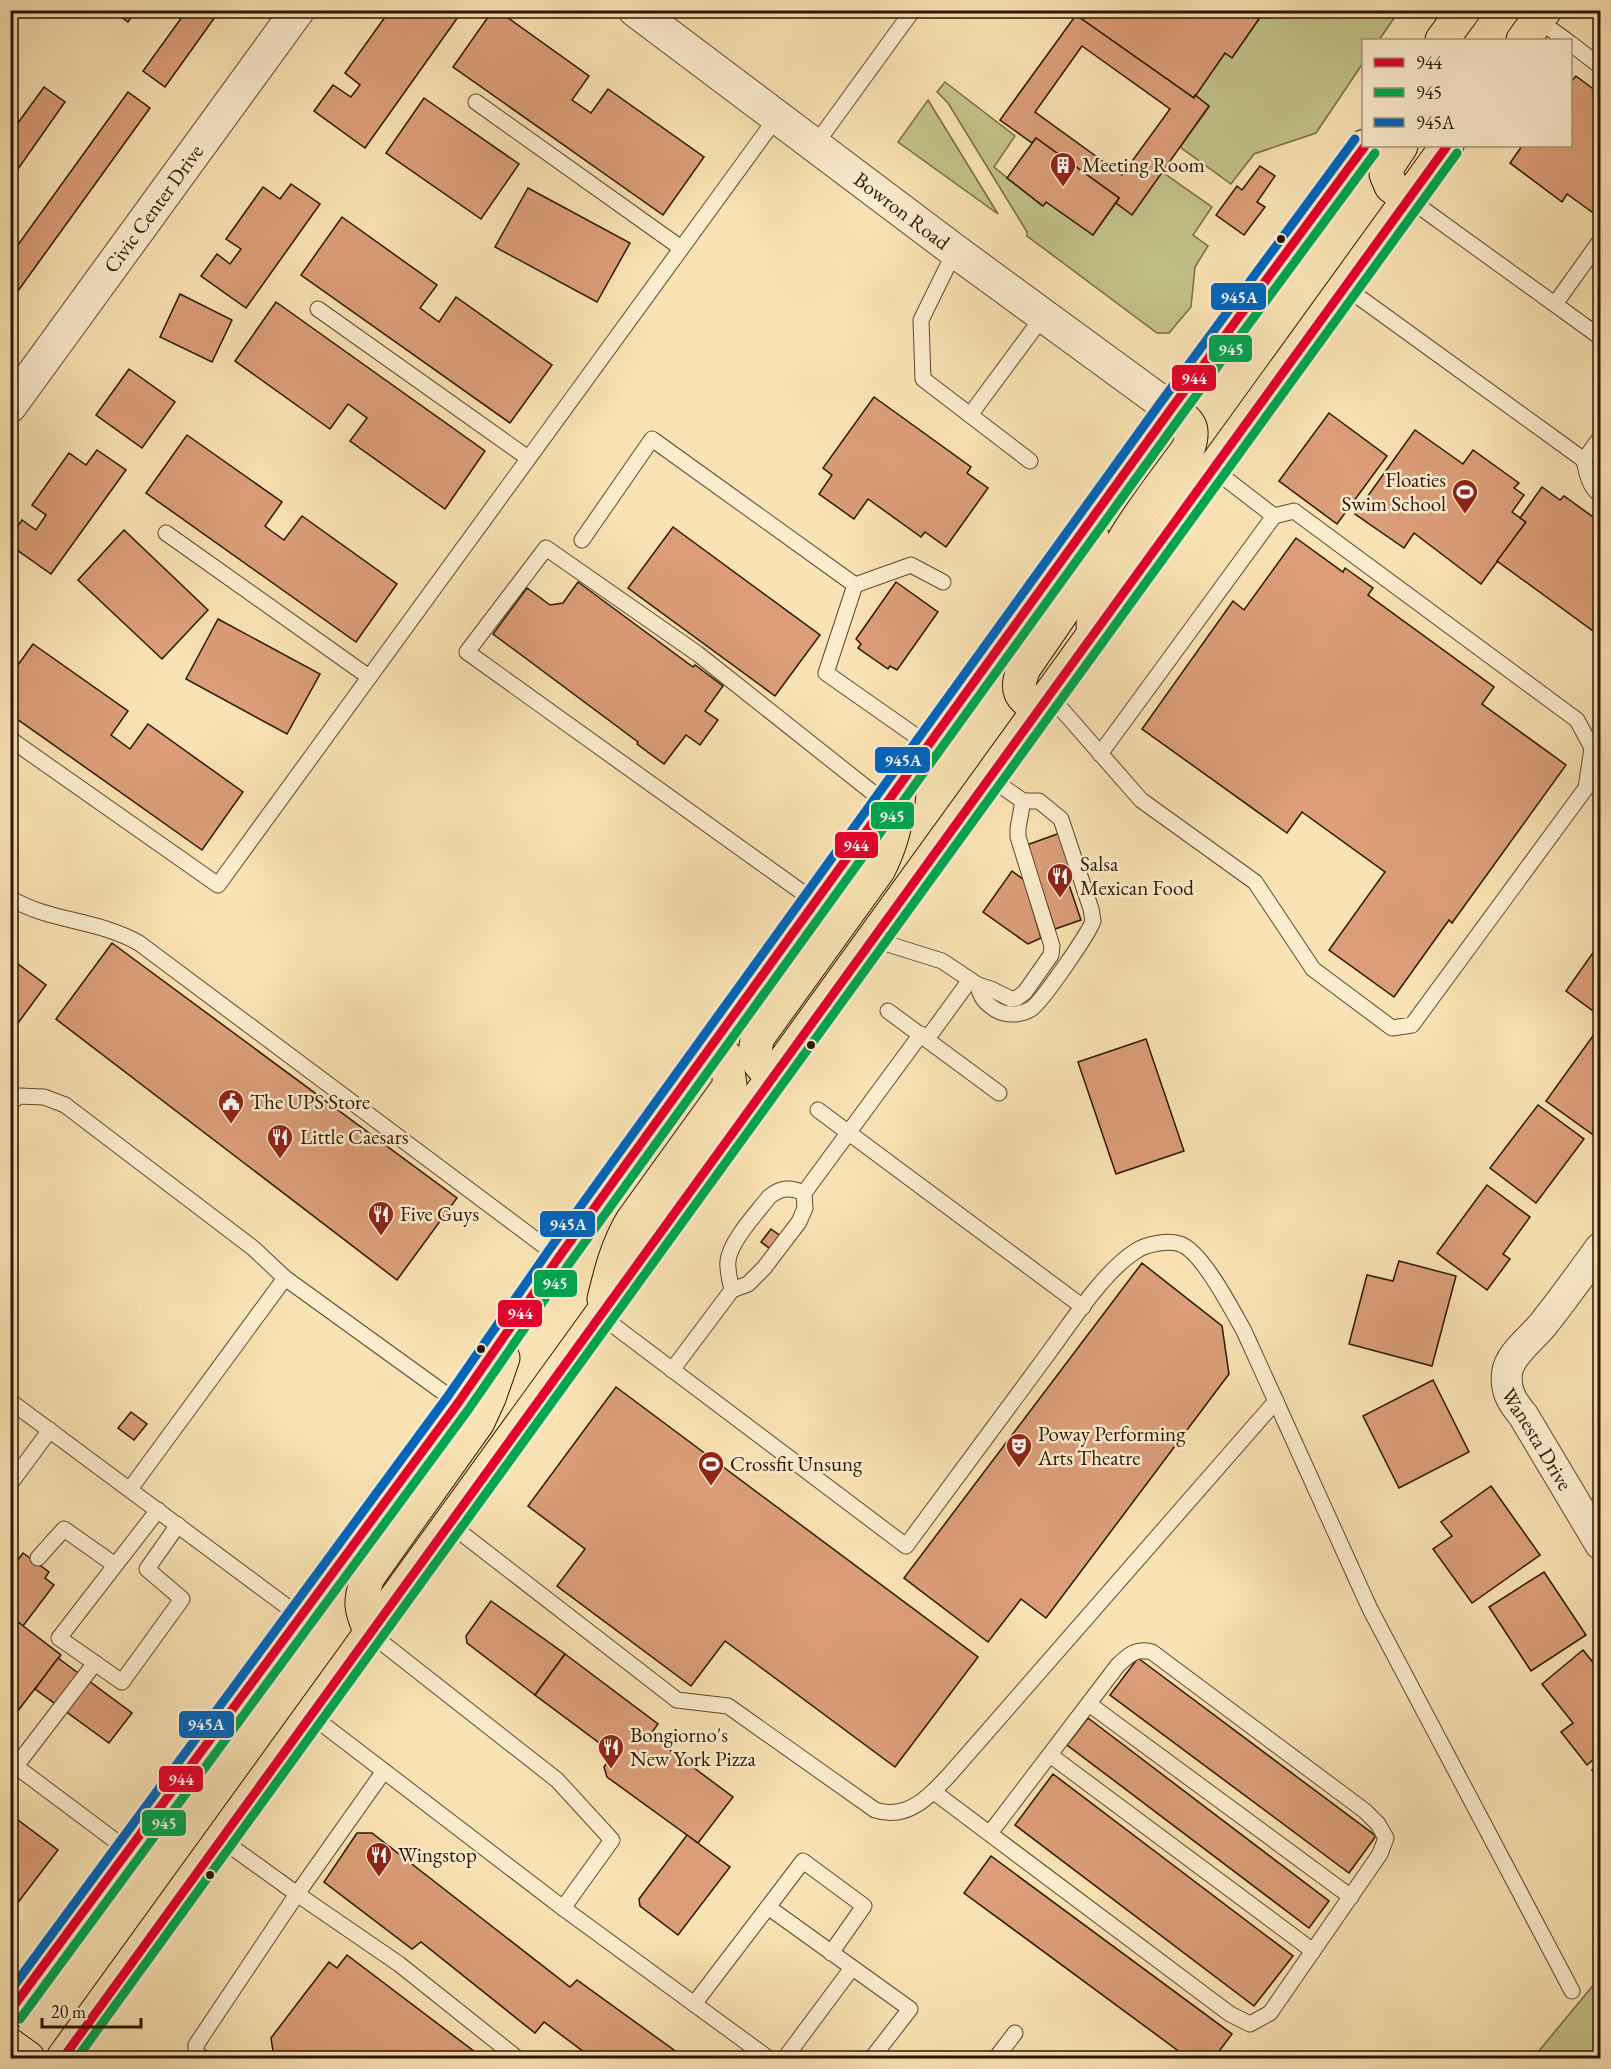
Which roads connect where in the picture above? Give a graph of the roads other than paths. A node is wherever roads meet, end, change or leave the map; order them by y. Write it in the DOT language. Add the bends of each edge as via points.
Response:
graph roads {
  1 [pos="298,10"];
  2 [pos="913,10"];
  3 [pos="1464,10"];
  4 [pos="1473,10"];
  5 [pos="649,14"];
  6 [pos="1536,24"];
  7 [pos="1443,39"];
  8 [pos="1464,39"];
  9 [pos="1564,39"];
  10 [pos="1572,45"];
  11 [pos="1600,66"];
  12 [pos="476,102"];
  13 [pos="777,117"];
  14 [pos="815,145"];
  15 [pos="1364,147"];
  16 [pos="1400,147"];
  17 [pos="1447,147"];
  18 [pos="1409,199"];
  19 [pos="1600,241"];
  20 [pos="681,248"];
  21 [pos="956,251"];
  22 [pos="1345,287"];
  23 [pos="1555,304"];
  24 [pos="318,309"];
  25 [pos="1044,315"];
  26 [pos="1600,337"];
  27 [pos="10,406"];
  28 [pos="1171,409"];
  29 [pos="970,415"];
  30 [pos="1600,438"];
  31 [pos="528,458"];
  32 [pos="1584,460"];
  33 [pos="1030,461"];
  34 [pos="1213,469"];
  35 [pos="1600,495"];
  36 [pos="1098,511"];
  37 [pos="1274,516"];
  38 [pos="166,533"];
  39 [pos="582,540"];
  40 [pos="943,582"];
  41 [pos="855,585"];
  42 [pos="1091,637"];
  43 [pos="369,677"];
  44 [pos="1044,702"];
  45 [pos="10,739"];
  46 [pos="930,746"];
  47 [pos="1100,754"];
  48 [pos="990,778"];
  49 [pos="894,796"];
  50 [pos="1023,801"];
  51 [pos="10,898"];
  52 [pos="817,903"];
  53 [pos="872,939"];
  54 [pos="974,982"];
  55 [pos="888,1011"];
  56 [pos="924,1037"];
  57 [pos="714,1044"];
  58 [pos="774,1076"];
  59 [pos="999,1093"];
  60 [pos="10,1103"];
  61 [pos="818,1110"];
  62 [pos="849,1132"];
  63 [pos="804,1193"];
  64 [pos="1600,1248"];
  65 [pos="559,1257"];
  66 [pos="285,1278"];
  67 [pos="732,1290"];
  68 [pos="1083,1307"];
  69 [pos="601,1316"];
  70 [pos="516,1320"];
  71 [pos="672,1370"];
  72 [pos="10,1401"];
  73 [pos="1276,1401"];
  74 [pos="458,1403"];
  75 [pos="50,1430"];
  76 [pos="10,1484"];
  77 [pos="130,1489"];
  78 [pos="158,1510"];
  79 [pos="178,1525"];
  80 [pos="451,1525"];
  81 [pos="1600,1544"];
  82 [pos="38,1558"];
  83 [pos="115,1566"];
  84 [pos="301,1617"];
  85 [pos="371,1634"];
  86 [pos="94,1663"];
  87 [pos="1089,1704"];
  88 [pos="312,1716"];
  89 [pos="1050,1755"];
  90 [pos="13,1764"];
  91 [pos="384,1771"];
  92 [pos="934,1792"];
  93 [pos="990,1833"];
  94 [pos="222,1840"];
  95 [pos="129,1851"];
  96 [pos="297,1894"];
  97 [pos="1351,1897"];
  98 [pos="768,1907"];
  99 [pos="563,1908"];
  100 [pos="1313,1951"];
  101 [pos="831,1953"];
  102 [pos="852,1968"];
  103 [pos="1572,1990"];
  104 [pos="694,2004"];
  105 [pos="10,2012"];
  106 [pos="1016,2033"];
  107 [pos="10,2045"];
  108 [pos="28,2058"];
  109 [pos="63,2058"];
  110 [pos="203,2058"];
  111 [pos="518,2058"];
  112 [pos="768,2058"];
  113 [pos="784,2058"];
  114 [pos="872,2058"];
  115 [pos="996,2058"];
  1 -- 27 [label="street, Civic Center Drive"];
  2 -- 14 [label="lane"];
  3 -- 7 [label="main road"];
  4 -- 8 [label="main road"];
  5 -- 13 [label="street, Bowron Road"];
  6 -- 9 [label="lane"];
  10 -- 11 [label="lane"];
  12 -- 20 [label="lane"];
  13 -- 14 [label="street, Bowron Road"];
  13 -- 20 [label="lane"];
  14 -- 21 [label="street, Bowron Road"];
  15 -- 28 [label="main road"];
  16 -- 18 [label="main road" via="1386,174 1391,186"];
  17 -- 18 [label="main road"];
  18 -- 22 [label="main road"];
  18 -- 23 [label="lane"];
  19 -- 23 [label="lane"];
  20 -- 31 [label="lane"];
  21 -- 25 [label="street, Bowron Road"];
  21 -- 29 [label="lane" via="921,320 923,379"];
  22 -- 32 [label="lane"];
  22 -- 34 [label="main road"];
  23 -- 26 [label="lane"];
  24 -- 31 [label="lane"];
  25 -- 28 [label="street, Bowron Road"];
  25 -- 29 [label="lane"];
  28 -- 36 [label="main road"];
  28 -- 42 [label="main road" via="1189,422 1192,436 1188,449 1110,563"];
  29 -- 33 [label="lane"];
  30 -- 32 [label="lane"];
  31 -- 43 [label="lane"];
  32 -- 35 [label="lane" via="1590,483"];
  34 -- 37 [label="lane"];
  34 -- 42 [label="main road"];
  36 -- 44 [label="main road" via="1072,598 1020,678 1023,699"];
  36 -- 46 [label="main road"];
  37 -- 47 [label="lane"];
  37 -- 47 [label="lane" via="1294,511 1577,720 1592,748 1586,788 1412,1025 1392,1028 1313,969 1255,882 1141,800"];
  38 -- 43 [label="lane"];
  39 -- 41 [label="lane" via="652,439"];
  40 -- 41 [label="lane" via="911,565"];
  41 -- 46 [label="lane" via="826,673"];
  42 -- 44 [label="main road"];
  43 -- 45 [label="lane" via="218,885"];
  44 -- 47 [label="lane"];
  44 -- 48 [label="main road"];
  46 -- 49 [label="main road"];
  48 -- 50 [label="lane"];
  48 -- 53 [label="main road"];
  49 -- 52 [label="main road"];
  49 -- 52 [label="lane" via="546,548 467,652"];
  49 -- 58 [label="main road" via="895,828 879,869 758,1037 756,1058"];
  50 -- 54 [label="lane" via="1018,837 1052,952 1017,998 1011,999"];
  50 -- 54 [label="lane" via="1039,801 1062,819 1093,921 1033,1008 1014,1014 1001,1012 982,999"];
  51 -- 65 [label="lane" via="36,910 109,928 139,943"];
  52 -- 57 [label="main road"];
  53 -- 54 [label="lane" via="942,961"];
  53 -- 58 [label="main road"];
  54 -- 56 [label="lane"];
  55 -- 56 [label="lane"];
  56 -- 59 [label="lane"];
  56 -- 62 [label="lane"];
  57 -- 65 [label="main road"];
  57 -- 69 [label="main road" via="726,1057 730,1085 621,1240"];
  58 -- 69 [label="main road"];
  60 -- 66 [label="lane" via="19,1096 44,1096 65,1105 253,1248"];
  61 -- 62 [label="lane"];
  62 -- 63 [label="lane"];
  62 -- 68 [label="lane"];
  63 -- 67 [label="lane" via="805,1208 799,1222 764,1268 748,1284"];
  63 -- 67 [label="lane" via="794,1188 782,1189 763,1205 732,1247 728,1260"];
  64 -- 81 [label="street, Wanesta Drive" via="1507,1371 1507,1389 1513,1403"];
  65 -- 70 [label="main road"];
  66 -- 74 [label="lane"];
  66 -- 77 [label="lane"];
  67 -- 71 [label="lane"];
  68 -- 71 [label="lane" via="906,1546"];
  68 -- 73 [label="lane" via="1120,1263 1138,1249 1159,1243 1178,1243 1191,1249 1220,1288"];
  69 -- 71 [label="lane"];
  69 -- 80 [label="main road"];
  70 -- 74 [label="main road"];
  70 -- 85 [label="main road" via="478,1422 368,1577 361,1597"];
  72 -- 75 [label="lane"];
  73 -- 92 [label="lane"];
  73 -- 103 [label="lane" via="1370,1609"];
  74 -- 84 [label="main road"];
  75 -- 76 [label="lane"];
  75 -- 77 [label="lane"];
  77 -- 78 [label="lane"];
  78 -- 79 [label="lane"];
  78 -- 83 [label="lane"];
  79 -- 84 [label="lane"];
  79 -- 86 [label="lane" via="147,1569 182,1599 122,1682"];
  80 -- 85 [label="main road"];
  80 -- 92 [label="lane" via="677,1700 728,1706 887,1814 918,1805"];
  82 -- 83 [label="lane" via="64,1529"];
  83 -- 86 [label="lane" via="59,1638"];
  84 -- 95 [label="main road"];
  85 -- 88 [label="main road"];
  85 -- 99 [label="lane" via="557,1780 612,1840"];
  86 -- 90 [label="lane"];
  87 -- 89 [label="lane"];
  87 -- 97 [label="lane"];
  87 -- 97 [label="lane" via="1131,1653 1142,1649 1152,1652 1378,1824 1386,1838 1380,1854"];
  88 -- 91 [label="lane"];
  88 -- 94 [label="main road"];
  89 -- 93 [label="lane"];
  89 -- 100 [label="lane"];
  90 -- 95 [label="lane"];
  91 -- 96 [label="lane"];
  91 -- 99 [label="lane"];
  92 -- 93 [label="lane"];
  93 -- 100 [label="lane" via="1230,2014 1250,2024 1270,2013"];
  94 -- 96 [label="lane"];
  94 -- 109 [label="main road"];
  95 -- 105 [label="main road"];
  96 -- 110 [label="lane" via="196,2045 196,2053"];
  96 -- 111 [label="lane" via="399,1964"];
  97 -- 100 [label="lane"];
  98 -- 101 [label="lane"];
  98 -- 101 [label="lane" via="803,1861 864,1906"];
  98 -- 104 [label="lane"];
  99 -- 104 [label="lane"];
  101 -- 102 [label="lane"];
  102 -- 113 [label="lane"];
  102 -- 114 [label="lane" via="910,2009"];
  104 -- 112 [label="lane"];
  106 -- 115 [label="lane"];
  107 -- 108 [label="main road"];
}
